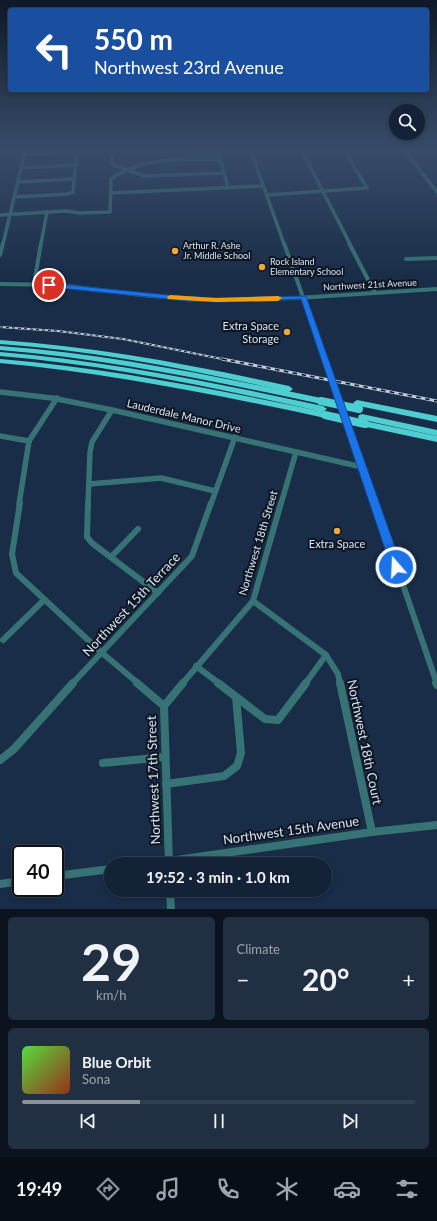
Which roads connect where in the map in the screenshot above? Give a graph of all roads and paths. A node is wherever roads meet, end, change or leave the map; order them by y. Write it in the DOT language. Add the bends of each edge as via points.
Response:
graph roads {
  1 [pos="15,193"];
  2 [pos="65,193"];
  3 [pos="111,193"];
  4 [pos="289,193"];
  5 [pos="323,193"];
  6 [pos="267,195"];
  7 [pos="14,197"];
  8 [pos="47,212"];
  9 [pos="10,214"];
  10 [pos="0,215"];
  11 [pos="0,255"];
  12 [pos="437,258"];
  13 [pos="406,259"];
  14 [pos="0,284"];
  15 [pos="34,284"];
  16 [pos="437,289"];
  17 [pos="375,294"];
  18 [pos="303,297"];
  19 [pos="0,342"];
  20 [pos="36,344"];
  21 [pos="0,347"];
  22 [pos="0,354"];
  23 [pos="0,361"];
  24 [pos="0,392"];
  25 [pos="57,398"];
  26 [pos="320,398"];
  27 [pos="358,406"];
  28 [pos="112,410"];
  29 [pos="324,412"];
  30 [pos="437,419"];
  31 [pos="364,421"];
  32 [pos="437,425"];
  33 [pos="437,433"];
  34 [pos="0,436"];
  35 [pos="235,437"];
  36 [pos="437,439"];
  37 [pos="29,441"];
  38 [pos="296,452"];
  39 [pos="362,467"];
  40 [pos="89,484"];
  41 [pos="215,490"];
  42 [pos="138,529"];
  43 [pos="111,557"];
  44 [pos="158,593"];
  45 [pos="44,600"];
  46 [pos="253,601"];
  47 [pos="3,640"];
  48 [pos="102,652"];
  49 [pos="326,655"];
  50 [pos="196,666"];
  51 [pos="437,685"];
  52 [pos="236,697"];
  53 [pos="164,706"];
  54 [pos="165,756"];
  55 [pos="0,760"];
  56 [pos="103,763"];
  57 [pos="166,784"];
  58 [pos="437,825"];
  59 [pos="372,832"];
  60 [pos="169,857"];
  61 [pos="208,857"];
  62 [pos="104,870"];
  63 [pos="64,875"];
  64 [pos="12,882"];
  65 [pos="0,884"];
  66 [pos="170,897"];
  67 [pos="171,909"];
  1 -- 7 [label="street"];
  2 -- 7 [label="street"];
  3 -- 8 [label="street" via="110,212"];
  4 -- 6 [label="street"];
  5 -- 17 [label="street"];
  6 -- 18 [label="street"];
  7 -- 9 [label="street"];
  8 -- 9 [label="street"];
  8 -- 15 [label="street"];
  9 -- 10 [label="street"];
  9 -- 11 [label="street"];
  12 -- 13 [label="street"];
  14 -- 15 [label="street, Northwest 21st Avenue"];
  15 -- 18 [label="street, Northwest 21st Avenue" via="188,299"];
  16 -- 17 [label="street, Northwest 21st Avenue"];
  17 -- 18 [label="street, Northwest 21st Avenue"];
  18 -- 39 [label="street"];
  19 -- 20 [label="highway"];
  20 -- 21 [label="highway"];
  20 -- 26 [label="highway" via="150,359"];
  21 -- 26 [label="highway" via="139,364"];
  22 -- 29 [label="highway" via="72,360 129,369"];
  23 -- 29 [label="highway" via="111,373"];
  24 -- 25 [label="street, Lauderdale Manor Drive"];
  25 -- 28 [label="street, Lauderdale Manor Drive"];
  25 -- 37 [label="street"];
  26 -- 27 [label="highway, bridge"];
  27 -- 30 [label="highway"];
  27 -- 32 [label="highway"];
  28 -- 35 [label="street, Lauderdale Manor Drive"];
  28 -- 40 [label="street" via="92,442"];
  29 -- 31 [label="highway, bridge"];
  31 -- 33 [label="highway"];
  31 -- 36 [label="highway"];
  34 -- 37 [label="street"];
  35 -- 38 [label="street, Lauderdale Manor Drive"];
  35 -- 41 [label="street, Northwest 15th Terrace"];
  37 -- 45 [label="street, Northwest 17th Street" via="12,560 16,573"];
  38 -- 39 [label="street, Lauderdale Manor Drive"];
  38 -- 46 [label="street, Northwest 18th Street"];
  39 -- 51 [label="street"];
  40 -- 41 [label="street" via="161,478"];
  40 -- 43 [label="street" via="87,537"];
  41 -- 44 [label="street, Northwest 15th Terrace" via="192,556"];
  42 -- 43 [label="street"];
  43 -- 44 [label="street"];
  44 -- 48 [label="street, Northwest 15th Terrace"];
  45 -- 47 [label="street"];
  45 -- 48 [label="street, Northwest 17th Street"];
  46 -- 49 [label="street, Northwest 18th Court"];
  46 -- 50 [label="street, Northwest 18th Street"];
  48 -- 53 [label="street, Northwest 17th Street"];
  48 -- 55 [label="street, Northwest 15th Terrace" via="14,749"];
  49 -- 52 [label="street" via="278,720 265,720"];
  49 -- 59 [label="street, Northwest 18th Court" via="338,674"];
  50 -- 52 [label="street"];
  50 -- 53 [label="street, Northwest 18th Street"];
  52 -- 57 [label="street" via="241,753 237,766 224,776"];
  53 -- 54 [label="street, Northwest 17th Street"];
  54 -- 56 [label="street"];
  54 -- 57 [label="street, Northwest 17th Street"];
  57 -- 60 [label="street, Northwest 17th Street"];
  58 -- 59 [label="street, Northwest 15th Avenue"];
  59 -- 61 [label="street, Northwest 15th Avenue"];
  62 -- 63 [label="street"];
  64 -- 65 [label="street"];
  66 -- 67 [label="street"];
}
